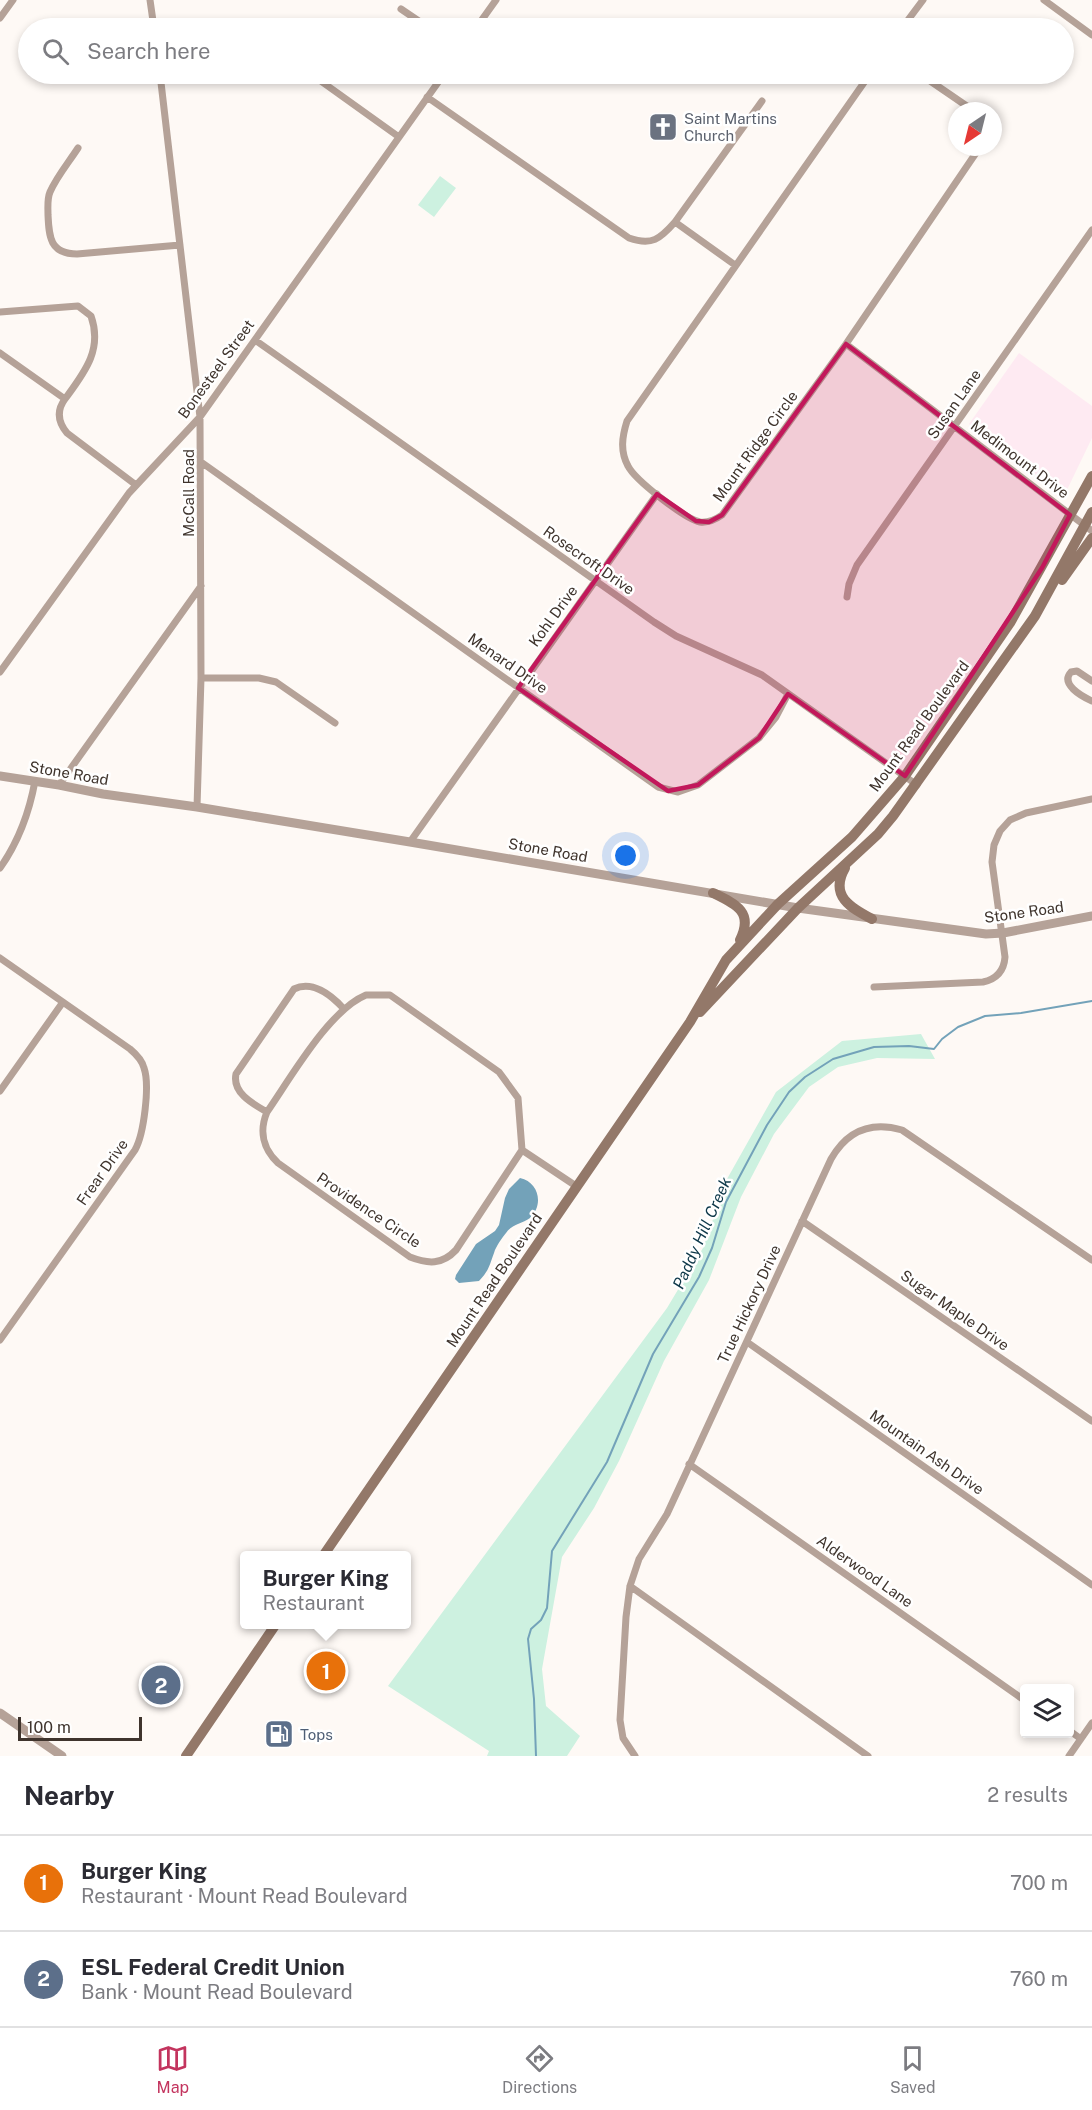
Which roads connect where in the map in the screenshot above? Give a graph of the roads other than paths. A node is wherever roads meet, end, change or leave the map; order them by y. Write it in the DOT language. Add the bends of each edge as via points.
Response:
graph roads {
  1 [pos="13,0"];
  2 [pos="150,0"];
  3 [pos="496,0"];
  4 [pos="923,0"];
  5 [pos="1044,0"];
  6 [pos="401,9"];
  7 [pos="0,18"];
  8 [pos="153,18"];
  9 [pos="414,18"];
  10 [pos="483,18"];
  11 [pos="910,18"];
  12 [pos="1069,18"];
  13 [pos="1074,22"];
  14 [pos="1092,35"];
  15 [pos="161,84"];
  16 [pos="324,84"];
  17 [pos="437,84"];
  18 [pos="863,84"];
  19 [pos="935,84"];
  20 [pos="427,97"];
  21 [pos="762,101"];
  22 [pos="961,102"];
  23 [pos="399,137"];
  24 [pos="78,148"];
  25 [pos="974,156"];
  26 [pos="675,222"];
  27 [pos="1092,230"];
  28 [pos="180,245"];
  29 [pos="735,265"];
  30 [pos="0,312"];
  31 [pos="255,340"];
  32 [pos="846,344"];
  33 [pos="0,353"];
  34 [pos="64,399"];
  35 [pos="200,417"];
  36 [pos="955,426"];
  37 [pos="201,462"];
  38 [pos="1092,476"];
  39 [pos="136,485"];
  40 [pos="657,494"];
  41 [pos="1092,512"];
  42 [pos="1070,515"];
  43 [pos="1088,529"];
  44 [pos="1092,538"];
  45 [pos="595,581"];
  46 [pos="201,586"];
  47 [pos="847,597"];
  48 [pos="1035,616"];
  49 [pos="0,672"];
  50 [pos="201,678"];
  51 [pos="1092,681"];
  52 [pos="518,688"];
  53 [pos="788,694"];
  54 [pos="1092,701"];
  55 [pos="335,723"];
  56 [pos="0,776"];
  57 [pos="905,776"];
  58 [pos="35,781"];
  59 [pos="59,785"];
  60 [pos="916,785"];
  61 [pos="1092,799"];
  62 [pos="196,807"];
  63 [pos="410,842"];
  64 [pos="849,860"];
  65 [pos="0,868"];
  66 [pos="712,893"];
  67 [pos="778,904"];
  68 [pos="798,908"];
  69 [pos="1092,916"];
  70 [pos="872,919"];
  71 [pos="1003,933"];
  72 [pos="733,952"];
  73 [pos="0,958"];
  74 [pos="874,987"];
  75 [pos="63,1002"];
  76 [pos="343,1008"];
  77 [pos="690,1022"];
  78 [pos="0,1091"];
  79 [pos="267,1112"];
  80 [pos="522,1150"];
  81 [pos="576,1186"];
  82 [pos="802,1221"];
  83 [pos="1092,1260"];
  84 [pos="0,1340"];
  85 [pos="747,1342"];
  86 [pos="1092,1421"];
  87 [pos="689,1464"];
  88 [pos="326,1551"];
  89 [pos="1092,1585"];
  90 [pos="630,1586"];
  91 [pos="273,1629"];
  92 [pos="1020,1697"];
  93 [pos="0,1713"];
  94 [pos="1092,1723"];
  95 [pos="1074,1734"];
  96 [pos="1081,1739"];
  97 [pos="864,1755"];
  98 [pos="62,1756"];
  99 [pos="186,1756"];
  100 [pos="635,1756"];
  101 [pos="1069,1756"];
  1 -- 7 [label="street"];
  2 -- 8 [label="street"];
  3 -- 10 [label="street"];
  4 -- 11 [label="street"];
  5 -- 12 [label="street"];
  6 -- 9 [label="street"];
  13 -- 14 [label="street"];
  15 -- 28 [label="street, McCall Road"];
  16 -- 23 [label="street"];
  17 -- 20 [label="street, Bonesteel Street"];
  18 -- 29 [label="street, Mount Ridge Circle"];
  19 -- 22 [label="street"];
  20 -- 23 [label="street, Bonesteel Street"];
  20 -- 26 [label="street" via="629,238 653,241"];
  21 -- 26 [label="street"];
  23 -- 31 [label="street, Bonesteel Street"];
  24 -- 28 [label="street" via="50,194 49,229 54,246 61,252 77,254"];
  25 -- 32 [label="street, Mount Ridge Circle"];
  26 -- 29 [label="street"];
  27 -- 36 [label="street, Susan Lane"];
  28 -- 35 [label="street, McCall Road"];
  29 -- 40 [label="street, Mount Ridge Circle" via="627,421 622,435 628,467"];
  30 -- 34 [label="street" via="74,305 91,316 95,332 93,356"];
  31 -- 35 [label="street, Bonesteel Street"];
  31 -- 45 [label="street, Rosecroft Drive"];
  32 -- 36 [label="street, Medimount Drive"];
  32 -- 40 [label="street, Mount Ridge Circle" via="722,515 709,522 696,521"];
  33 -- 34 [label="street"];
  34 -- 39 [label="street" via="58,413 67,433"];
  35 -- 37 [label="street, McCall Road"];
  35 -- 39 [label="street, Bonesteel Street"];
  36 -- 42 [label="street, Medimount Drive"];
  36 -- 47 [label="street, Susan Lane" via="857,565"];
  37 -- 46 [label="street, McCall Road"];
  37 -- 52 [label="street, Menard Drive"];
  38 -- 42 [label="main road, Mount Read Boulevard"];
  39 -- 49 [label="street, Bonesteel Street"];
  40 -- 45 [label="street, Kohl Drive"];
  41 -- 43 [label="main road, Mount Read Boulevard"];
  42 -- 43 [label="street, Medimount Drive"];
  42 -- 57 [label="main road, Mount Read Boulevard" via="1010,623"];
  43 -- 48 [label="main road, Mount Read Boulevard"];
  44 -- 48 [label="main road"];
  45 -- 52 [label="street, Kohl Drive"];
  45 -- 53 [label="street, Rosecroft Drive" via="676,636 749,668"];
  46 -- 50 [label="street, McCall Road"];
  46 -- 59 [label="street"];
  48 -- 60 [label="main road, Mount Read Boulevard"];
  50 -- 55 [label="street" via="259,678 276,682"];
  50 -- 62 [label="street, McCall Road"];
  51 -- 54 [label="street" via="1077,670 1067,676 1070,686"];
  52 -- 53 [label="street, Menard Drive" via="658,788 678,792 698,785 759,738"];
  52 -- 63 [label="street, Kohl Drive"];
  53 -- 57 [label="street, Rosecroft Drive"];
  56 -- 58 [label="street, Stone Road"];
  57 -- 60 [label="street, Rosecroft Drive"];
  57 -- 67 [label="main road, Mount Read Boulevard" via="852,837"];
  58 -- 59 [label="street, Stone Road"];
  58 -- 65 [label="street" via="19,839"];
  59 -- 62 [label="street, Stone Road"];
  60 -- 64 [label="main road, Mount Read Boulevard" via="878,834"];
  61 -- 71 [label="street" via="1026,813 1010,820 1000,831 992,862"];
  62 -- 63 [label="street, Stone Road"];
  63 -- 66 [label="street, Stone Road"];
  64 -- 68 [label="main road, Mount Read Boulevard"];
  64 -- 70 [label="main road" via="839,880 840,892 852,909"];
  66 -- 67 [label="street, Stone Road"];
  66 -- 72 [label="main road" via="744,914 744,930"];
  67 -- 68 [label="street, Stone Road"];
  67 -- 72 [label="main road, Mount Read Boulevard"];
  68 -- 70 [label="street, Stone Road"];
  68 -- 77 [label="main road, Mount Read Boulevard"];
  69 -- 71 [label="street, Stone Road"];
  70 -- 71 [label="street, Stone Road"];
  71 -- 74 [label="street" via="1004,966 994,979"];
  72 -- 77 [label="main road, Mount Read Boulevard"];
  73 -- 75 [label="street, Frear Drive"];
  75 -- 78 [label="street"];
  75 -- 84 [label="street, Frear Drive" via="141,1061 147,1083 141,1137"];
  76 -- 79 [label="street, Providence Circle"];
  76 -- 79 [label="street" via="308,985 294,988 236,1074 237,1088"];
  76 -- 80 [label="street, Providence Circle" via="366,995 390,995 499,1072 518,1098"];
  77 -- 81 [label="main road, Mount Read Boulevard"];
  79 -- 80 [label="street, Providence Circle" via="262,1133 270,1156 400,1251 423,1262 447,1259 456,1250"];
  80 -- 81 [label="street"];
  81 -- 88 [label="main road, Mount Read Boulevard"];
  82 -- 83 [label="street, True Hickory Drive" via="841,1143 868,1127 894,1127 913,1135"];
  82 -- 85 [label="street, True Hickory Drive"];
  82 -- 86 [label="street, Sugar Maple Drive"];
  85 -- 87 [label="street, True Hickory Drive"];
  85 -- 89 [label="street, Mountain Ash Drive"];
  87 -- 90 [label="street, True Hickory Drive" via="667,1514 639,1559"];
  87 -- 92 [label="street, Alderwood Lane"];
  90 -- 97 [label="street"];
  90 -- 100 [label="street, True Hickory Drive" via="620,1720 623,1738"];
  91 -- 99 [label="main road"];
  93 -- 98 [label="street"];
  94 -- 96 [label="street"];
  95 -- 96 [label="street"];
  96 -- 101 [label="street"];
}
